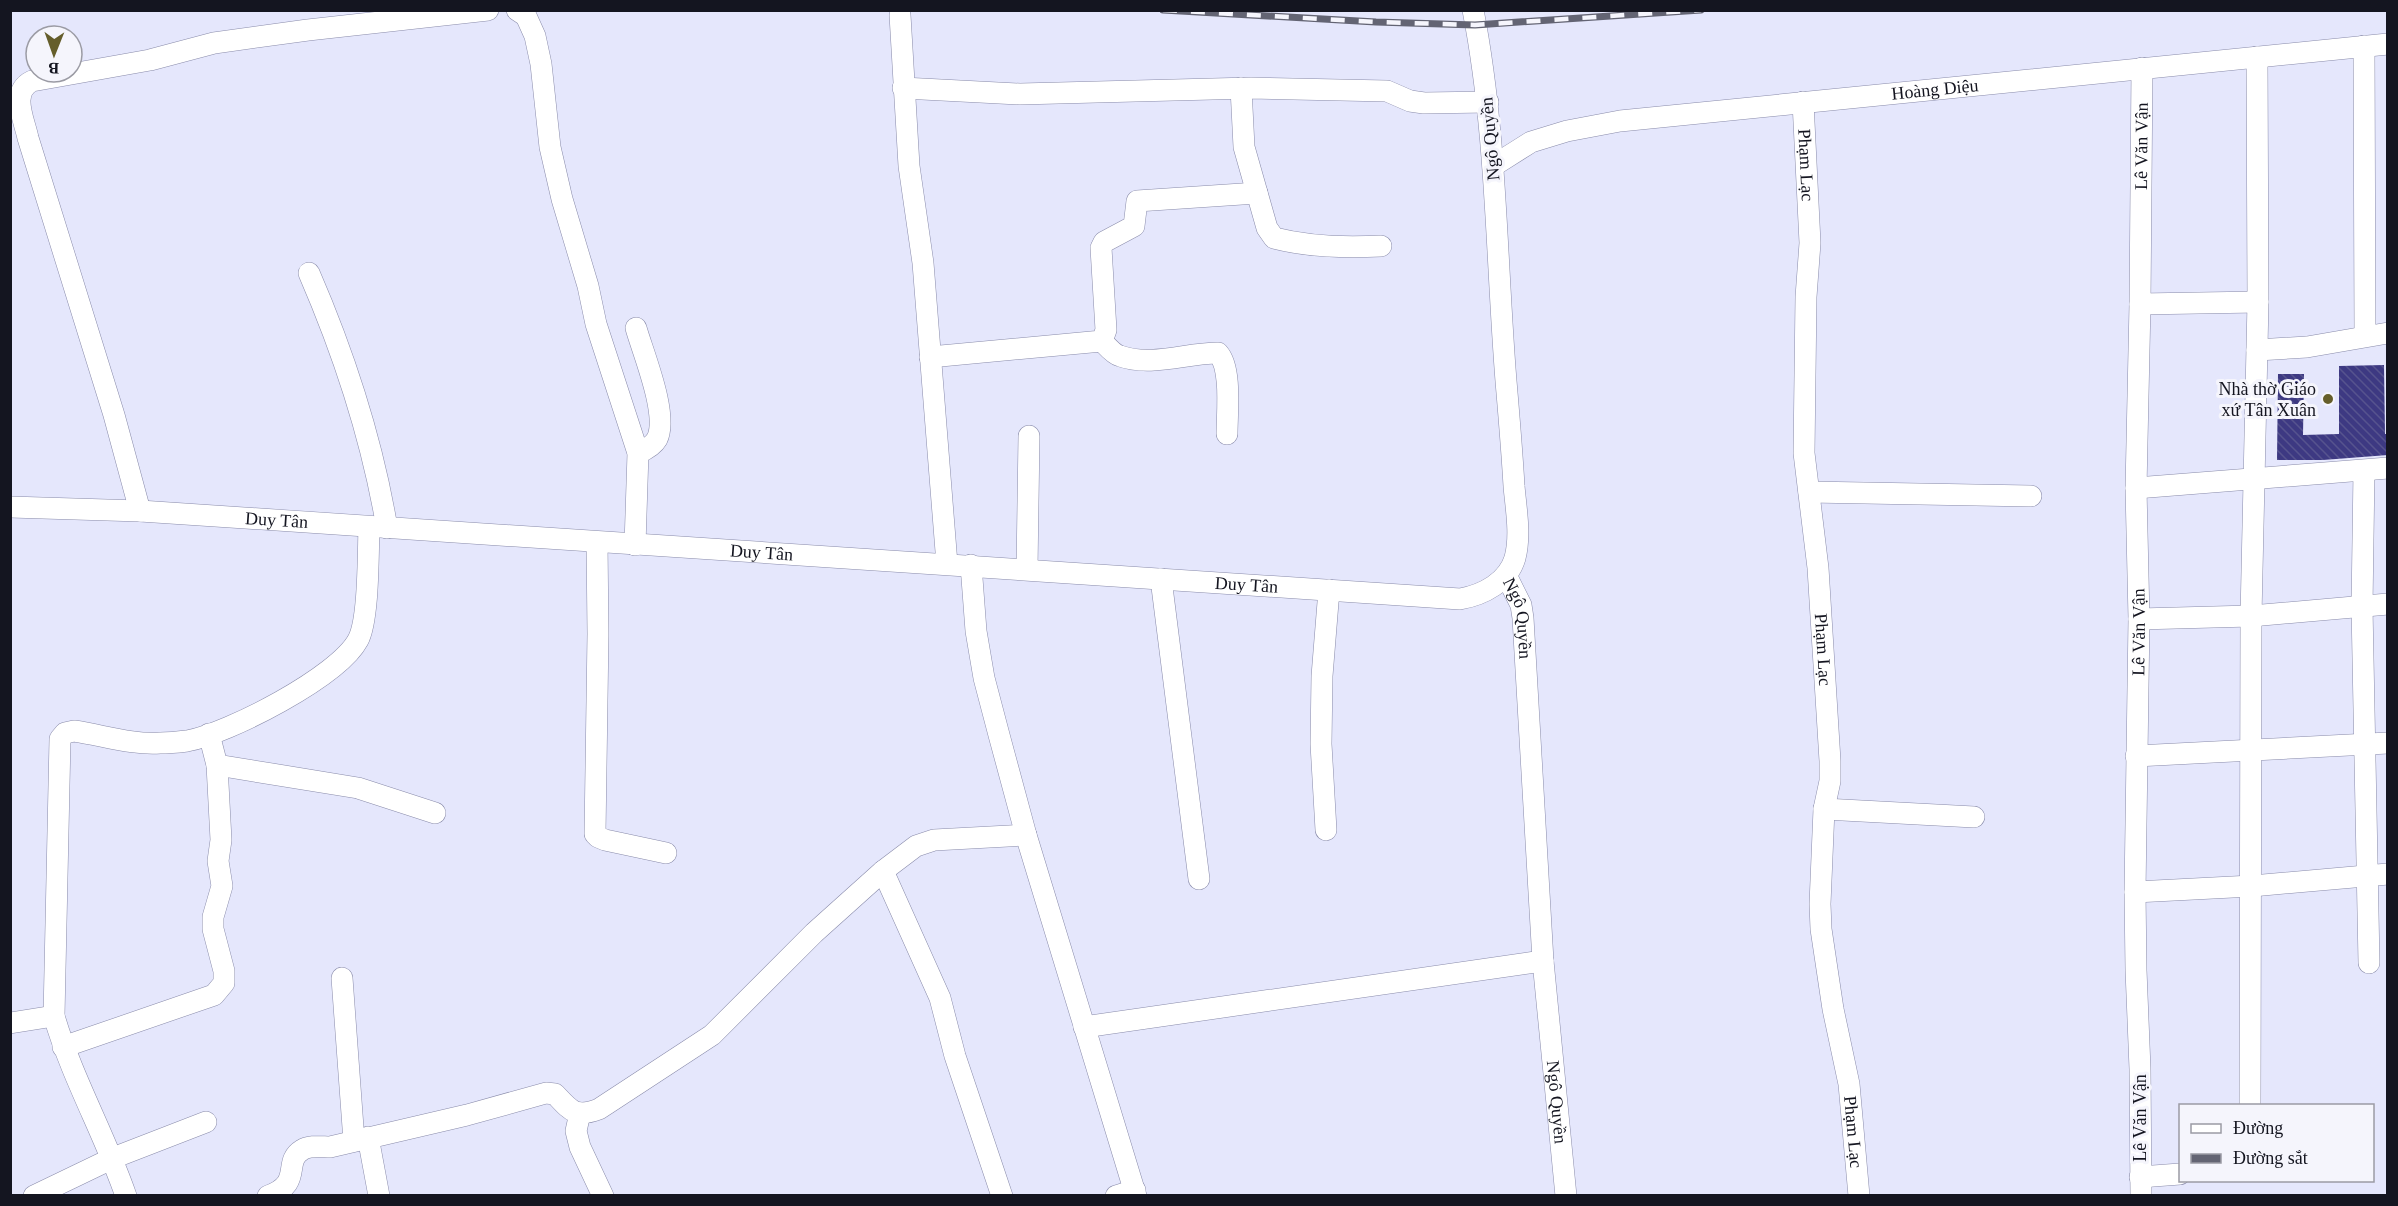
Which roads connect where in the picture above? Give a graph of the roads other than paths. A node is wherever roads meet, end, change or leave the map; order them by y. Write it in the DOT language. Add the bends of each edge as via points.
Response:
graph roads {
  1 [pos="488,10"];
  2 [pos="517,10"];
  3 [pos="1473,10"];
  4 [pos="900,15"];
  5 [pos="2388,44"];
  6 [pos="2364,46"];
  7 [pos="2257,57"];
  8 [pos="2142,68"];
  9 [pos="1241,87"];
  10 [pos="903,88"];
  11 [pos="1488,102"];
  12 [pos="1803,102"];
  13 [pos="1493,166"];
  14 [pos="1257,193"];
  15 [pos="1381,246"];
  16 [pos="309,273"];
  17 [pos="2258,303"];
  18 [pos="2140,304"];
  19 [pos="636,328"];
  20 [pos="2388,333"];
  21 [pos="2365,336"];
  22 [pos="1102,342"];
  23 [pos="2257,350"];
  24 [pos="930,357"];
  25 [pos="1227,434"];
  26 [pos="1029,436"];
  27 [pos="638,453"];
  28 [pos="2388,468"];
  29 [pos="2364,471"];
  30 [pos="2255,478"];
  31 [pos="2136,488"];
  32 [pos="1809,492"];
  33 [pos="2031,496"];
  34 [pos="10,507"];
  35 [pos="140,511"];
  36 [pos="378,527"];
  37 [pos="597,542"];
  38 [pos="635,545"];
  39 [pos="946,564"];
  40 [pos="971,565"];
  41 [pos="1027,569"];
  42 [pos="1506,575"];
  43 [pos="1161,579"];
  44 [pos="1329,590"];
  45 [pos="2388,604"];
  46 [pos="2362,607"];
  47 [pos="2251,616"];
  48 [pos="2139,619"];
  49 [pos="209,734"];
  50 [pos="2388,743"];
  51 [pos="2365,746"];
  52 [pos="2252,752"];
  53 [pos="2136,756"];
  54 [pos="217,765"];
  55 [pos="1824,809"];
  56 [pos="435,813"];
  57 [pos="1974,817"];
  58 [pos="1326,830"];
  59 [pos="1026,835"];
  60 [pos="666,853"];
  61 [pos="883,871"];
  62 [pos="2366,874"];
  63 [pos="2388,874"];
  64 [pos="1199,879"];
  65 [pos="2252,886"];
  66 [pos="2135,892"];
  67 [pos="1543,960"];
  68 [pos="2368,963"];
  69 [pos="342,978"];
  70 [pos="54,1016"];
  71 [pos="10,1023"];
  72 [pos="1084,1027"];
  73 [pos="63,1047"];
  74 [pos="2250,1104"];
  75 [pos="580,1113"];
  76 [pos="206,1122"];
  77 [pos="361,1139"];
  78 [pos="113,1158"];
  79 [pos="2179,1175"];
  80 [pos="2140,1186"];
  81 [pos="1129,1194"];
  82 [pos="34,1196"];
  83 [pos="126,1196"];
  84 [pos="268,1196"];
  85 [pos="379,1196"];
  86 [pos="603,1196"];
  87 [pos="1002,1196"];
  88 [pos="1566,1196"];
  89 [pos="1859,1196"];
  1 -- 35 [label="street" via="214,43 150,60 32,81 20,90 28,138"];
  2 -- 27 [label="street" via="526,15 535,36 550,147 562,199 596,324"];
  3 -- 11 [label="street, Ngô Quyền"];
  4 -- 10 [label="street"];
  5 -- 6 [label="street, Hoàng Diệu"];
  6 -- 7 [label="street, Hoàng Diệu"];
  6 -- 21 [label="street"];
  7 -- 8 [label="street, Hoàng Diệu"];
  7 -- 17 [label="street"];
  8 -- 12 [label="street, Hoàng Diệu"];
  8 -- 18 [label="street, Lê Văn Vận"];
  9 -- 10 [label="street" via="1020,94"];
  9 -- 11 [label="street" via="1387,91 1424,103"];
  9 -- 14 [label="street" via="1244,147"];
  10 -- 24 [label="street"];
  11 -- 13 [label="street, Ngô Quyền"];
  12 -- 13 [label="street, Hoàng Diệu" via="1620,121 1567,131 1531,142"];
  12 -- 32 [label="street, Phạm Lạc" via="1810,243 1803,425"];
  13 -- 42 [label="street, Ngô Quyền" via="1518,533 1515,559"];
  14 -- 15 [label="street" via="1267,228 1274,238 1352,248"];
  14 -- 22 [label="street" via="1137,201 1134,226 1104,242 1101,248 1106,330"];
  16 -- 36 [label="street" via="347,366 370,446"];
  17 -- 18 [label="street"];
  17 -- 23 [label="street"];
  18 -- 31 [label="street, Lê Văn Vận"];
  19 -- 27 [label="street" via="660,428 656,441"];
  20 -- 21 [label="street"];
  21 -- 23 [label="street" via="2307,347"];
  22 -- 24 [label="street"];
  22 -- 25 [label="street" via="1118,356 1135,359 1218,353 1226,371"];
  23 -- 30 [label="street"];
  24 -- 39 [label="street"];
  26 -- 41 [label="street"];
  27 -- 38 [label="street"];
  28 -- 29 [label="street"];
  29 -- 30 [label="street"];
  29 -- 46 [label="street"];
  30 -- 31 [label="street"];
  30 -- 47 [label="street"];
  31 -- 48 [label="street, Lê Văn Vận"];
  32 -- 33 [label="street"];
  32 -- 55 [label="street, Phạm Lạc" via="1818,568 1830,761"];
  34 -- 35 [label="street, Duy Tân"];
  35 -- 36 [label="street, Duy Tân"];
  36 -- 37 [label="street, Duy Tân"];
  36 -- 49 [label="street" via="362,630 347,656 277,702"];
  37 -- 38 [label="street, Duy Tân"];
  37 -- 60 [label="street" via="594,834"];
  38 -- 39 [label="street, Duy Tân"];
  39 -- 40 [label="street, Duy Tân"];
  40 -- 41 [label="street, Duy Tân"];
  40 -- 59 [label="street" via="984,678"];
  41 -- 43 [label="street, Duy Tân"];
  42 -- 44 [label="street, Duy Tân" via="1475,597 1460,599"];
  42 -- 67 [label="street, Ngô Quyền" via="1523,618"];
  43 -- 44 [label="street, Duy Tân"];
  43 -- 64 [label="street"];
  44 -- 58 [label="street" via="1321,744"];
  45 -- 46 [label="street"];
  46 -- 47 [label="street"];
  46 -- 51 [label="street"];
  47 -- 48 [label="street"];
  47 -- 52 [label="street"];
  48 -- 53 [label="street, Lê Văn Vận"];
  49 -- 54 [label="street"];
  49 -- 70 [label="street" via="188,741 158,743 74,731 60,739"];
  50 -- 51 [label="street"];
  51 -- 52 [label="street"];
  51 -- 62 [label="street"];
  52 -- 53 [label="street"];
  52 -- 65 [label="street"];
  53 -- 66 [label="street, Lê Văn Vận"];
  54 -- 56 [label="street" via="358,788"];
  54 -- 73 [label="street" via="222,886 213,930 224,983 214,995"];
  55 -- 57 [label="street"];
  55 -- 89 [label="street, Phạm Lạc" via="1821,929 1848,1084"];
  59 -- 61 [label="street" via="934,840 916,846"];
  59 -- 72 [label="street"];
  61 -- 75 [label="street" via="814,933 712,1035 599,1108"];
  61 -- 87 [label="street" via="940,998"];
  62 -- 63 [label="street"];
  62 -- 65 [label="street"];
  62 -- 68 [label="street"];
  65 -- 66 [label="street"];
  65 -- 74 [label="street"];
  66 -- 80 [label="street, Lê Văn Vận"];
  67 -- 72 [label="street"];
  67 -- 88 [label="street, Ngô Quyền"];
  69 -- 77 [label="street"];
  70 -- 71 [label="street"];
  70 -- 73 [label="street"];
  72 -- 81 [label="street"];
  73 -- 78 [label="street"];
  75 -- 77 [label="street" via="570,1111 555,1094 546,1093"];
  75 -- 86 [label="street" via="578,1139"];
  76 -- 78 [label="street"];
  77 -- 84 [label="street" via="301,1150 294,1158 288,1184"];
  77 -- 85 [label="street"];
  78 -- 82 [label="street"];
  78 -- 83 [label="street"];
  79 -- 80 [label="street"];
}
